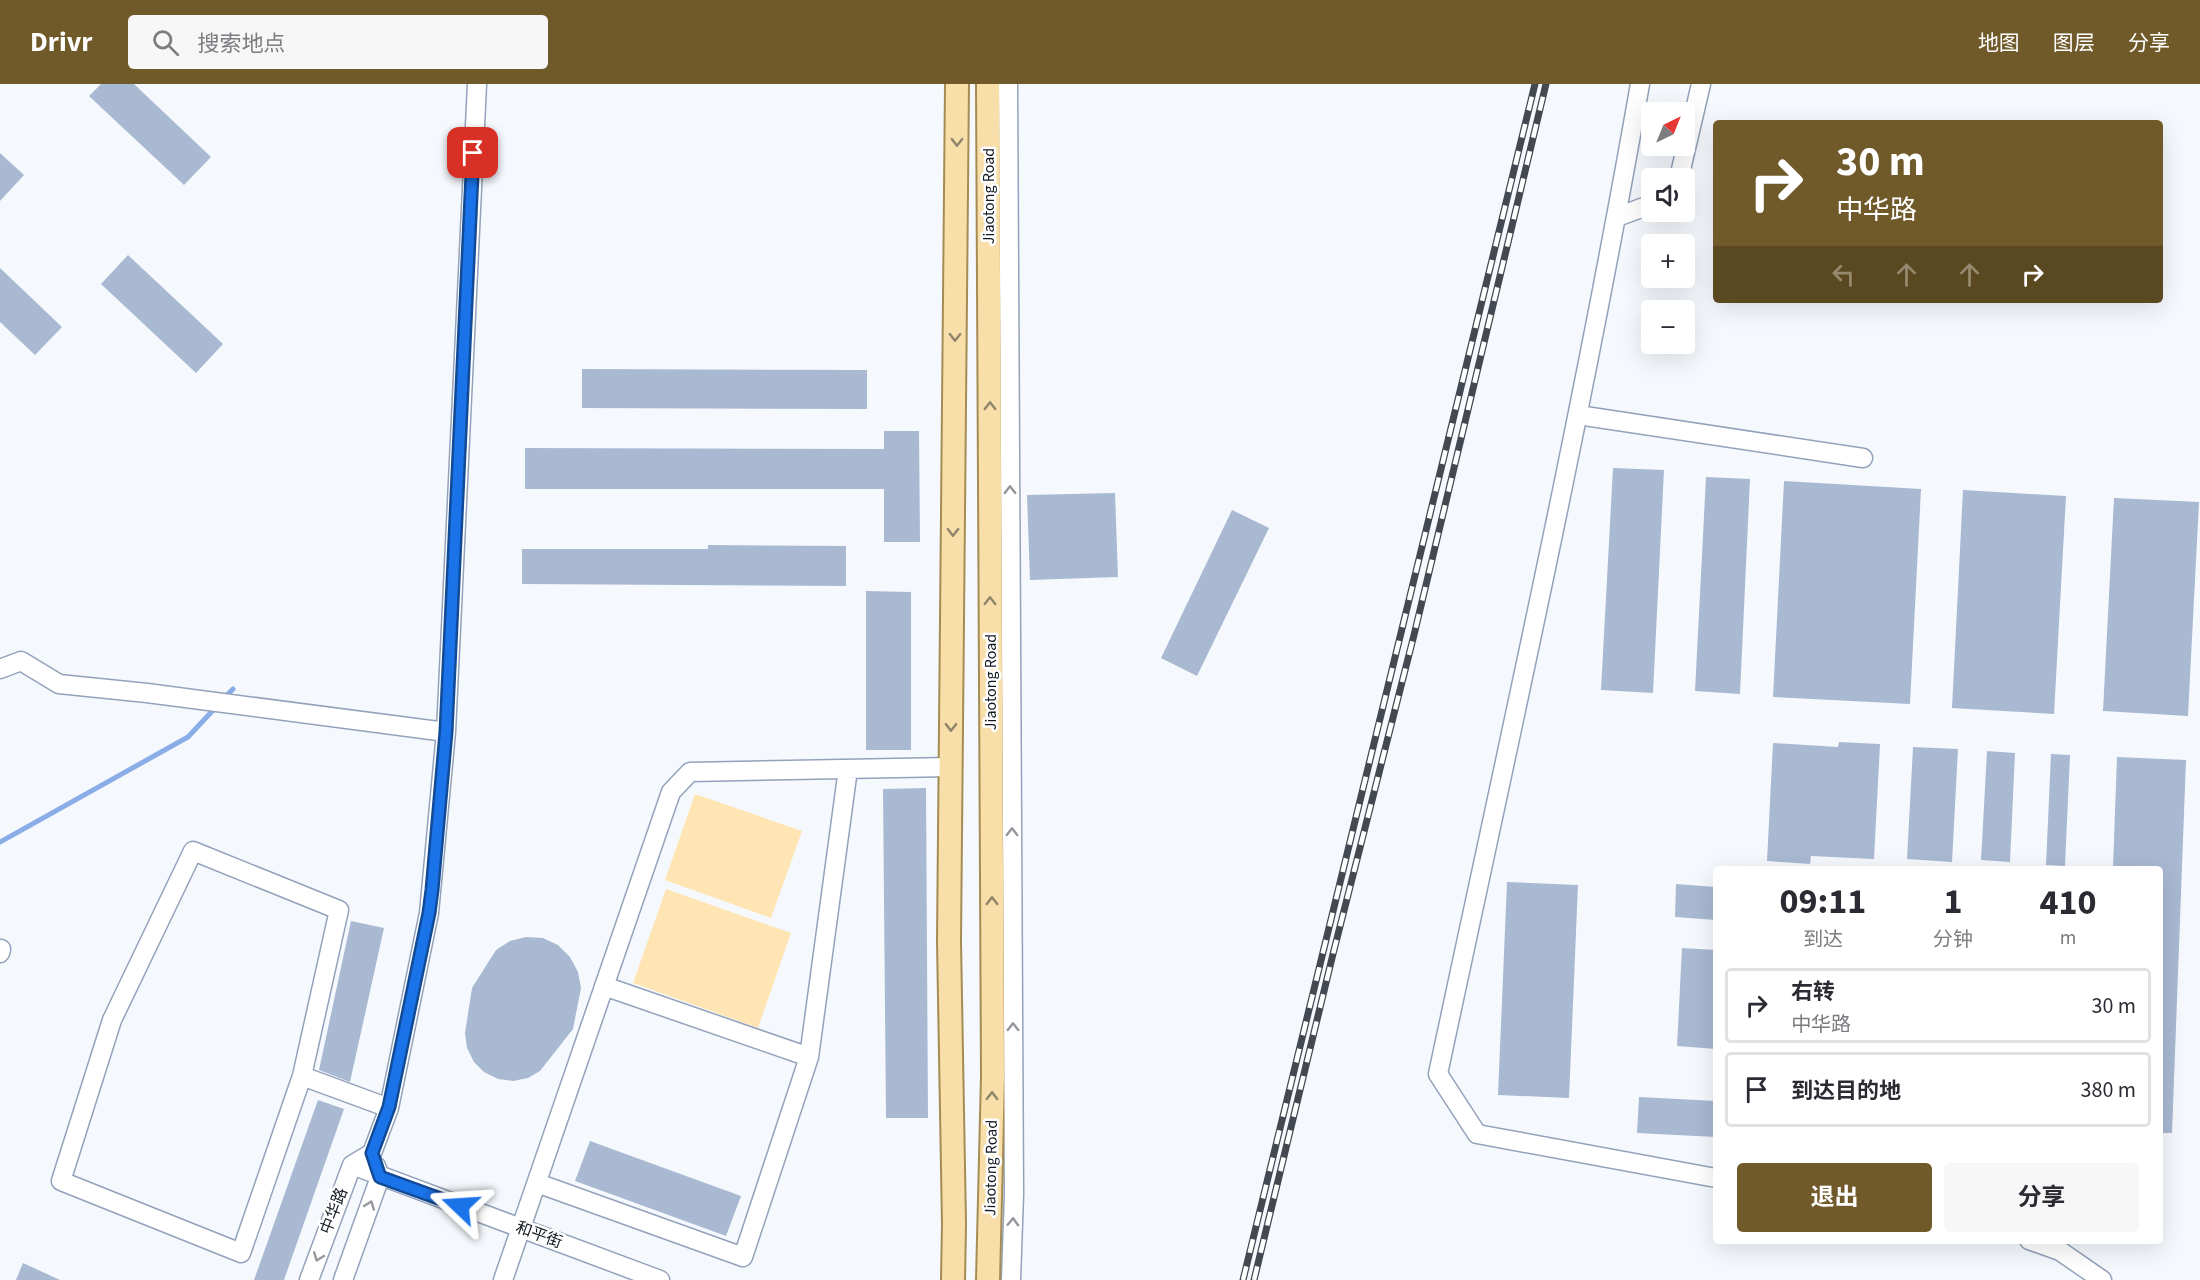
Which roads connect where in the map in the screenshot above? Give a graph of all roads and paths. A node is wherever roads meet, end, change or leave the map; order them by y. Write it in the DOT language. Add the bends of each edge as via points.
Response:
graph roads {
  1 [pos="477,84"];
  2 [pos="957,84"];
  3 [pos="988,84"];
  4 [pos="1008,84"];
  5 [pos="1640,84"];
  6 [pos="1701,84"];
  7 [pos="1681,168"];
  8 [pos="1641,208"];
  9 [pos="1617,218"];
  10 [pos="1578,415"];
  11 [pos="1863,458"];
  12 [pos="0,669"];
  13 [pos="446,732"];
  14 [pos="951,767"];
  15 [pos="848,769"];
  16 [pos="604,986"];
  17 [pos="809,1057"];
  18 [pos="302,1076"];
  19 [pos="389,1107"];
  20 [pos="372,1153"];
  21 [pos="352,1165"];
  22 [pos="380,1177"];
  23 [pos="1713,1178"];
  24 [pos="537,1183"];
  25 [pos="521,1228"];
  26 [pos="2040,1244"];
  27 [pos="309,1280"];
  28 [pos="343,1280"];
  29 [pos="503,1280"];
  30 [pos="660,1280"];
  31 [pos="953,1280"];
  32 [pos="988,1280"];
  33 [pos="1011,1280"];
  34 [pos="2102,1280"];
  1 -- 13 [label="street"];
  2 -- 14 [label="main road, Jiaotong Road, one-way"];
  32 -- 3 [label="main road, Jiaotong Road, one-way" via="993,1076"];
  33 -- 4 [label="street, one-way" via="1014,1182"];
  5 -- 9 [label="street"];
  6 -- 7 [label="street"];
  8 -- 9 [label="street"];
  9 -- 10 [label="street"];
  10 -- 11 [label="street"];
  10 -- 23 [label="street" via="1438,1074 1477,1134"];
  12 -- 13 [label="street" via="21,661 59,684"];
  13 -- 19 [label="street" via="429,913"];
  14 -- 15 [label="street"];
  14 -- 31 [label="main road, Jiaotong Road"];
  15 -- 16 [label="street" via="690,772 670,792"];
  15 -- 17 [label="street"];
  16 -- 17 [label="street"];
  16 -- 24 [label="street"];
  17 -- 24 [label="street" via="743,1257"];
  18 -- 18 [label="street" via="241,1253 61,1181 112,1020 193,851 339,910"];
  18 -- 19 [label="street"];
  19 -- 20 [label="street"];
  20 -- 21 [label="street"];
  20 -- 22 [label="street"];
  21 -- 22 [label="street, 和平街"];
  21 -- 27 [label="street, 中华路, one-way"];
  22 -- 25 [label="street, 和平街"];
  28 -- 22 [label="street, 中华路, one-way"];
  24 -- 25 [label="street"];
  25 -- 29 [label="street"];
  25 -- 30 [label="street, 和平街"];
  26 -- 34 [label="street" via="2060,1251"];
}
